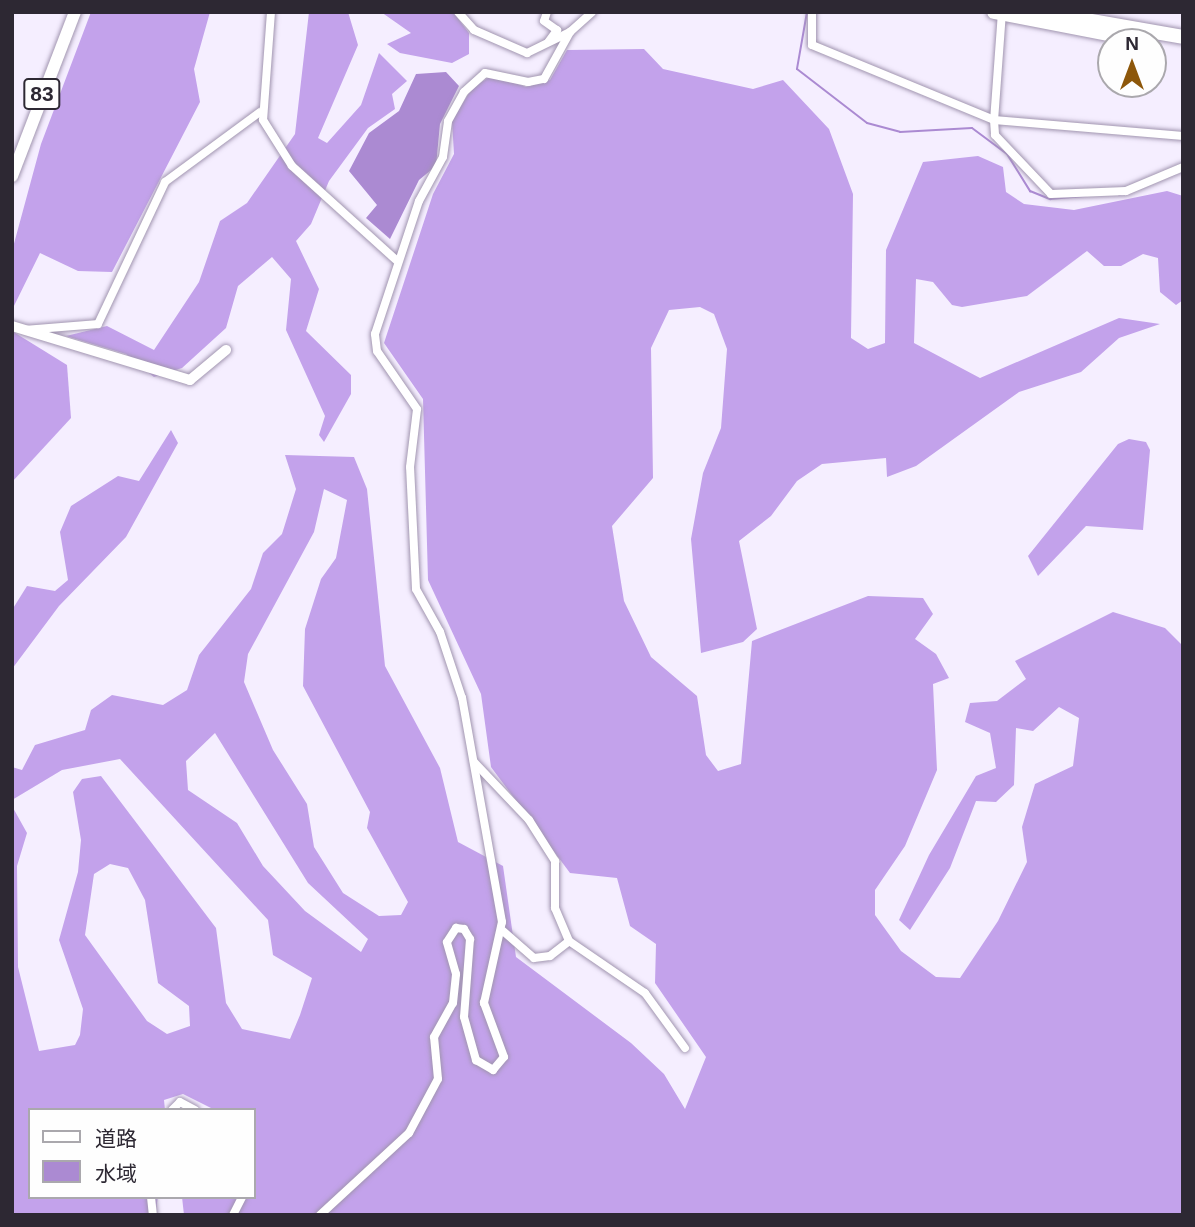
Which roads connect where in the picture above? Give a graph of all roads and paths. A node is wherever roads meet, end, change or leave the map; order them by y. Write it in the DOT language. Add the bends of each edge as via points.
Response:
graph roads {
  1 [pos="75,12"];
  2 [pos="271,12"];
  3 [pos="458,12"];
  4 [pos="547,12"];
  5 [pos="592,12"];
  6 [pos="812,12"];
  7 [pos="1040,12"];
  8 [pos="999,13"];
  9 [pos="570,32"];
  10 [pos="1097,32"];
  11 [pos="1183,37"];
  12 [pos="548,42"];
  13 [pos="260,112"];
  14 [pos="994,121"];
  15 [pos="1183,136"];
  16 [pos="1183,167"];
  17 [pos="12,176"];
  18 [pos="396,260"];
  19 [pos="12,326"];
  20 [pos="26,330"];
  21 [pos="226,350"];
  22 [pos="474,762"];
  23 [pos="503,930"];
  24 [pos="569,942"];
  25 [pos="685,1048"];
  26 [pos="174,1108"];
  27 [pos="191,1108"];
  28 [pos="241,1199"];
  29 [pos="233,1215"];
  30 [pos="320,1215"];
  1 -- 17 [label="main road, 83"];
  2 -- 13 [label="street"];
  3 -- 12 [label="street" via="474,30 527,52"];
  4 -- 12 [label="street" via="544,21 557,30"];
  5 -- 9 [label="street"];
  6 -- 14 [label="street" via="812,45"];
  7 -- 11 [label="highway"];
  8 -- 10 [label="highway"];
  8 -- 14 [label="street"];
  9 -- 12 [label="street"];
  9 -- 18 [label="street" via="544,79 528,82 485,73 464,92 445,128 443,157"];
  13 -- 18 [label="street" via="292,166"];
  13 -- 20 [label="street" via="165,182 98,324"];
  14 -- 15 [label="street"];
  14 -- 16 [label="street" via="995,135 1051,194 1126,191"];
  18 -- 22 [label="street" via="375,344 417,409 410,467 416,589 451,661"];
  19 -- 20 [label="street"];
  20 -- 21 [label="street" via="180,378 197,376"];
  22 -- 23 [label="street"];
  22 -- 24 [label="street" via="529,820 555,861 555,908"];
  23 -- 24 [label="street" via="534,958 550,956"];
  23 -- 30 [label="street" via="484,1003 503,1045 501,1064 487,1071 476,1060 464,1017 470,939 464,929 456,928 446,942 456,974 453,1003 434,1037 438,1079 409,1133"];
  24 -- 25 [label="street" via="645,993"];
  26 -- 27 [label="street" via="180,1102"];
  28 -- 29 [label="street"];
}
